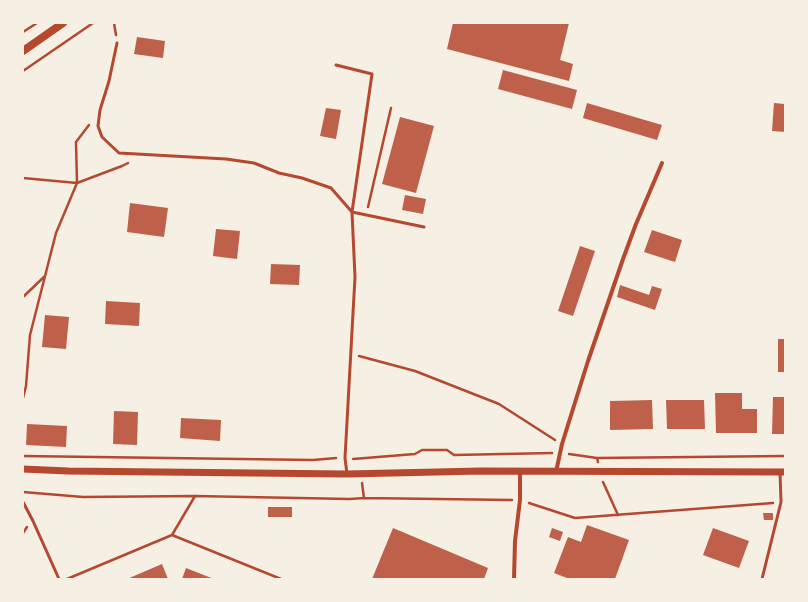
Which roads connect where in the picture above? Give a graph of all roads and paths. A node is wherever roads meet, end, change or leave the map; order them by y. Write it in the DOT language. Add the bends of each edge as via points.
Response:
graph roads {
  1 [pos="37,23"];
  2 [pos="63,23"];
  3 [pos="93,23"];
  4 [pos="23,32"];
  5 [pos="117,44"];
  6 [pos="23,51"];
  7 [pos="336,65"];
  8 [pos="23,71"];
  9 [pos="100,110"];
  10 [pos="142,154"];
  11 [pos="662,163"];
  12 [pos="23,178"];
  13 [pos="77,182"];
  14 [pos="352,212"];
  15 [pos="424,227"];
  16 [pos="45,276"];
  17 [pos="23,297"];
  18 [pos="358,355"];
  19 [pos="23,398"];
  20 [pos="562,444"];
  21 [pos="785,456"];
  22 [pos="597,458"];
  23 [pos="23,469"];
  24 [pos="520,472"];
  25 [pos="556,472"];
  26 [pos="782,472"];
  27 [pos="346,474"];
  28 [pos="23,492"];
  29 [pos="194,496"];
  30 [pos="520,500"];
  31 [pos="23,502"];
  32 [pos="781,502"];
  33 [pos="172,535"];
  34 [pos="59,579"];
  35 [pos="67,579"];
  36 [pos="280,579"];
  37 [pos="514,579"];
  38 [pos="762,579"];
  1 -- 4 [label="path"];
  2 -- 6 [label="main road"];
  3 -- 8 [label="path"];
  5 -- 9 [label="lane"];
  7 -- 14 [label="lane" via="372,74"];
  9 -- 10 [label="lane" via="98,126 102,137 119,153"];
  9 -- 13 [label="path" via="76,142"];
  10 -- 13 [label="path" via="122,166"];
  10 -- 14 [label="lane" via="254,163 331,188"];
  11 -- 20 [label="street" via="636,224"];
  12 -- 13 [label="path"];
  13 -- 16 [label="path" via="56,233"];
  14 -- 15 [label="lane"];
  14 -- 27 [label="lane" via="355,278"];
  16 -- 17 [label="path"];
  16 -- 19 [label="path" via="30,335"];
  18 -- 20 [label="path" via="415,370 499,404"];
  20 -- 25 [label="street"];
  21 -- 22 [label="path"];
  23 -- 27 [label="street"];
  24 -- 25 [label="street"];
  24 -- 27 [label="street"];
  24 -- 30 [label="street"];
  25 -- 26 [label="street"];
  26 -- 32 [label="lane"];
  28 -- 29 [label="path" via="83,497"];
  29 -- 30 [label="path"];
  29 -- 33 [label="path"];
  30 -- 32 [label="path" via="575,518"];
  30 -- 37 [label="street"];
  31 -- 34 [label="lane"];
  32 -- 38 [label="lane"];
  33 -- 35 [label="path"];
  33 -- 36 [label="path"];
}
